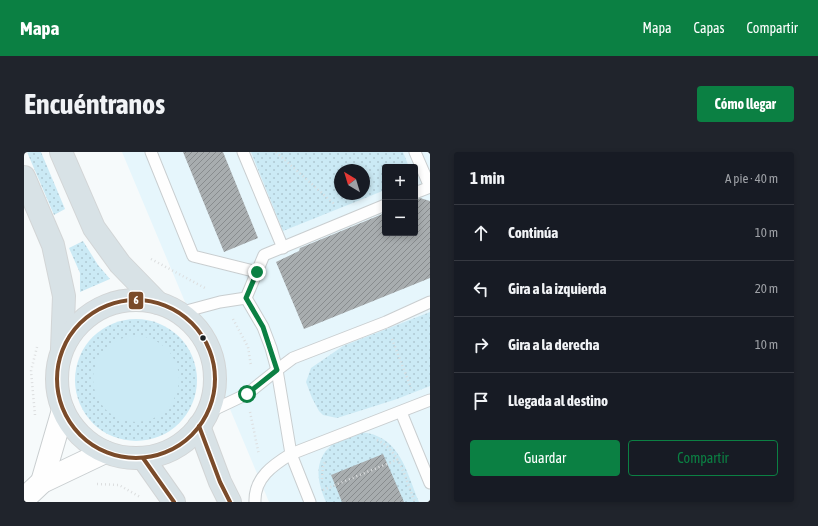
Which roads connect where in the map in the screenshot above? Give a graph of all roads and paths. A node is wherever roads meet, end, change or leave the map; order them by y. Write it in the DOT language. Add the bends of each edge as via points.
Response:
graph roads {
  1 [pos="61,152"];
  2 [pos="151,152"];
  3 [pos="243,152"];
  4 [pos="276,152"];
  5 [pos="416,152"];
  6 [pos="24,177"];
  7 [pos="430,187"];
  8 [pos="418,192"];
  9 [pos="382,206"];
  10 [pos="341,223"];
  11 [pos="283,248"];
  12 [pos="257,272"];
  13 [pos="246,298"];
  14 [pos="430,302"];
  15 [pos="158,303"];
  16 [pos="179,313"];
  17 [pos="386,322"];
  18 [pos="62,352"];
  19 [pos="277,370"];
  20 [pos="430,400"];
  21 [pos="417,405"];
  22 [pos="63,410"];
  23 [pos="401,412"];
  24 [pos="203,420"];
  25 [pos="371,438"];
  26 [pos="105,452"];
  27 [pos="417,452"];
  28 [pos="291,454"];
  29 [pos="328,455"];
  30 [pos="143,458"];
  31 [pos="397,460"];
  32 [pos="42,482"];
  33 [pos="430,483"];
  34 [pos="324,490"];
  35 [pos="24,499"];
  36 [pos="309,499"];
  37 [pos="174,502"];
  38 [pos="230,502"];
  39 [pos="255,502"];
  40 [pos="415,502"];
  1 -- 15 [label="highway" via="94,228 120,264"];
  2 -- 12 [label="lane" via="193,256"];
  3 -- 11 [label="lane"];
  4 -- 10 [label="path" via="333,203"];
  5 -- 7 [label="lane"];
  6 -- 18 [label="highway" via="53,245 64,296"];
  7 -- 8 [label="lane"];
  9 -- 10 [label="lane"];
  10 -- 11 [label="lane"];
  11 -- 12 [label="lane" via="264,255"];
  12 -- 13 [label="lane"];
  13 -- 16 [label="lane"];
  13 -- 19 [label="lane" via="263,327"];
  14 -- 17 [label="lane"];
  15 -- 16 [label="highway"];
  15 -- 18 [label="highway" via="135,300 112,304 90,314 73,331"];
  16 -- 24 [label="highway" via="196,328 208,347 214,369 214,391"];
  17 -- 19 [label="lane" via="293,358"];
  17 -- 21 [label="path"];
  18 -- 22 [label="highway" via="57,371 57,391"];
  19 -- 24 [label="lane" via="247,394"];
  19 -- 28 [label="lane"];
  20 -- 21 [label="lane"];
  21 -- 23 [label="lane"];
  22 -- 26 [label="highway" via="73,428 87,442"];
  22 -- 32 [label="street"];
  23 -- 27 [label="lane"];
  23 -- 28 [label="lane"];
  24 -- 30 [label="highway" via="184,442 165,453"];
  24 -- 38 [label="highway" via="220,482"];
  25 -- 31 [label="path" via="382,442"];
  26 -- 30 [label="highway"];
  26 -- 32 [label="street"];
  27 -- 31 [label="path"];
  27 -- 33 [label="lane"];
  28 -- 36 [label="lane"];
  28 -- 39 [label="lane" via="274,464 263,475"];
  29 -- 34 [label="path" via="323,466"];
  30 -- 37 [label="highway"];
  31 -- 34 [label="path"];
  31 -- 40 [label="path"];
  32 -- 35 [label="street"];
  34 -- 36 [label="path"];
}
